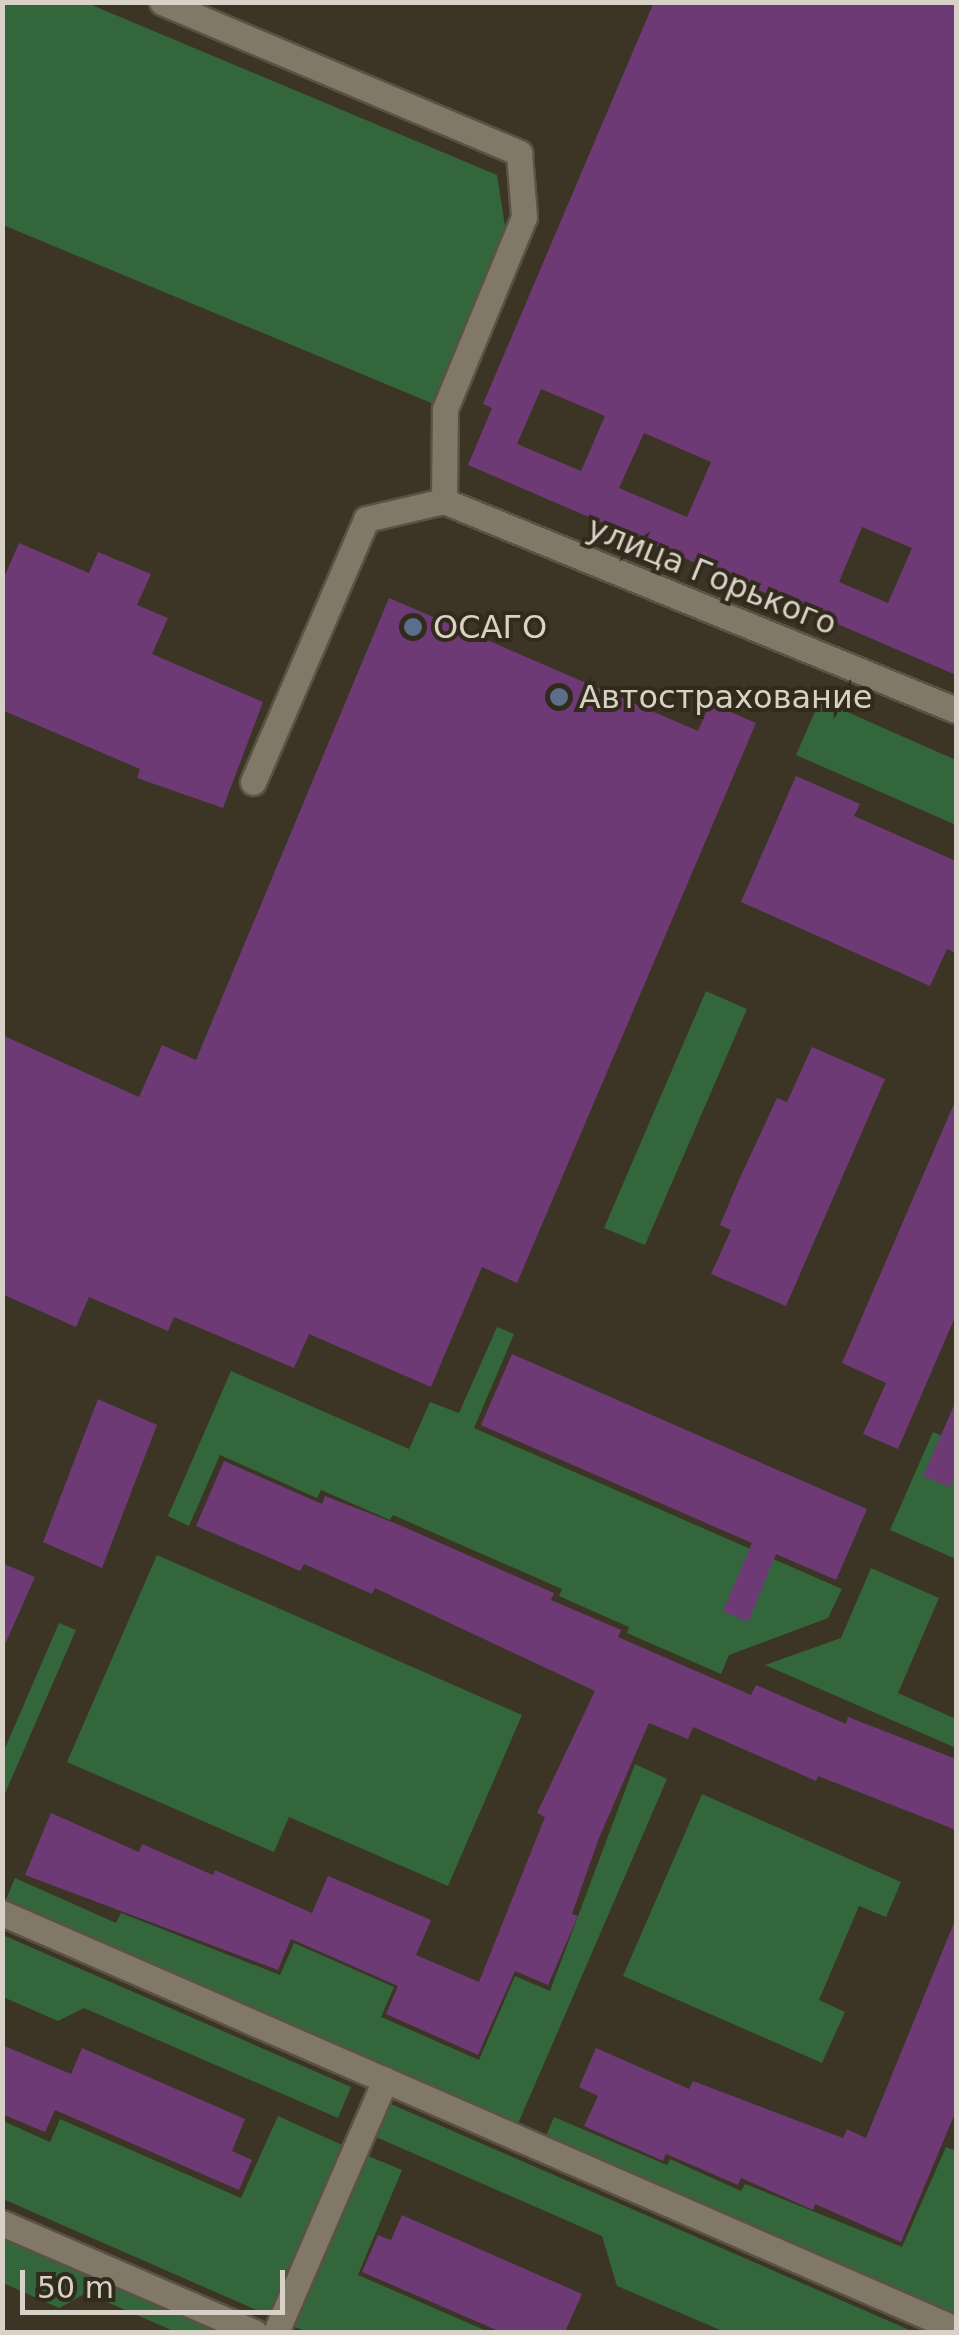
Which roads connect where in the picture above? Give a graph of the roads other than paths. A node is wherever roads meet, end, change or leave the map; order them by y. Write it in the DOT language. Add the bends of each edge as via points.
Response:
graph roads {
  1 [pos="162,2"];
  2 [pos="444,501"];
  3 [pos="956,710"];
  4 [pos="253,782"];
  5 [pos="2,1913"];
  6 [pos="385,2080"];
  7 [pos="2,2223"];
  8 [pos="956,2329"];
  9 [pos="254,2332"];
  10 [pos="276,2332"];
  1 -- 2 [label="street" via="518,153 524,218 445,409"];
  2 -- 3 [label="street, улица Горького"];
  2 -- 4 [label="street" via="366,519"];
  5 -- 6 [label="street"];
  6 -- 8 [label="street"];
  6 -- 10 [label="street"];
  7 -- 9 [label="street"];
}
